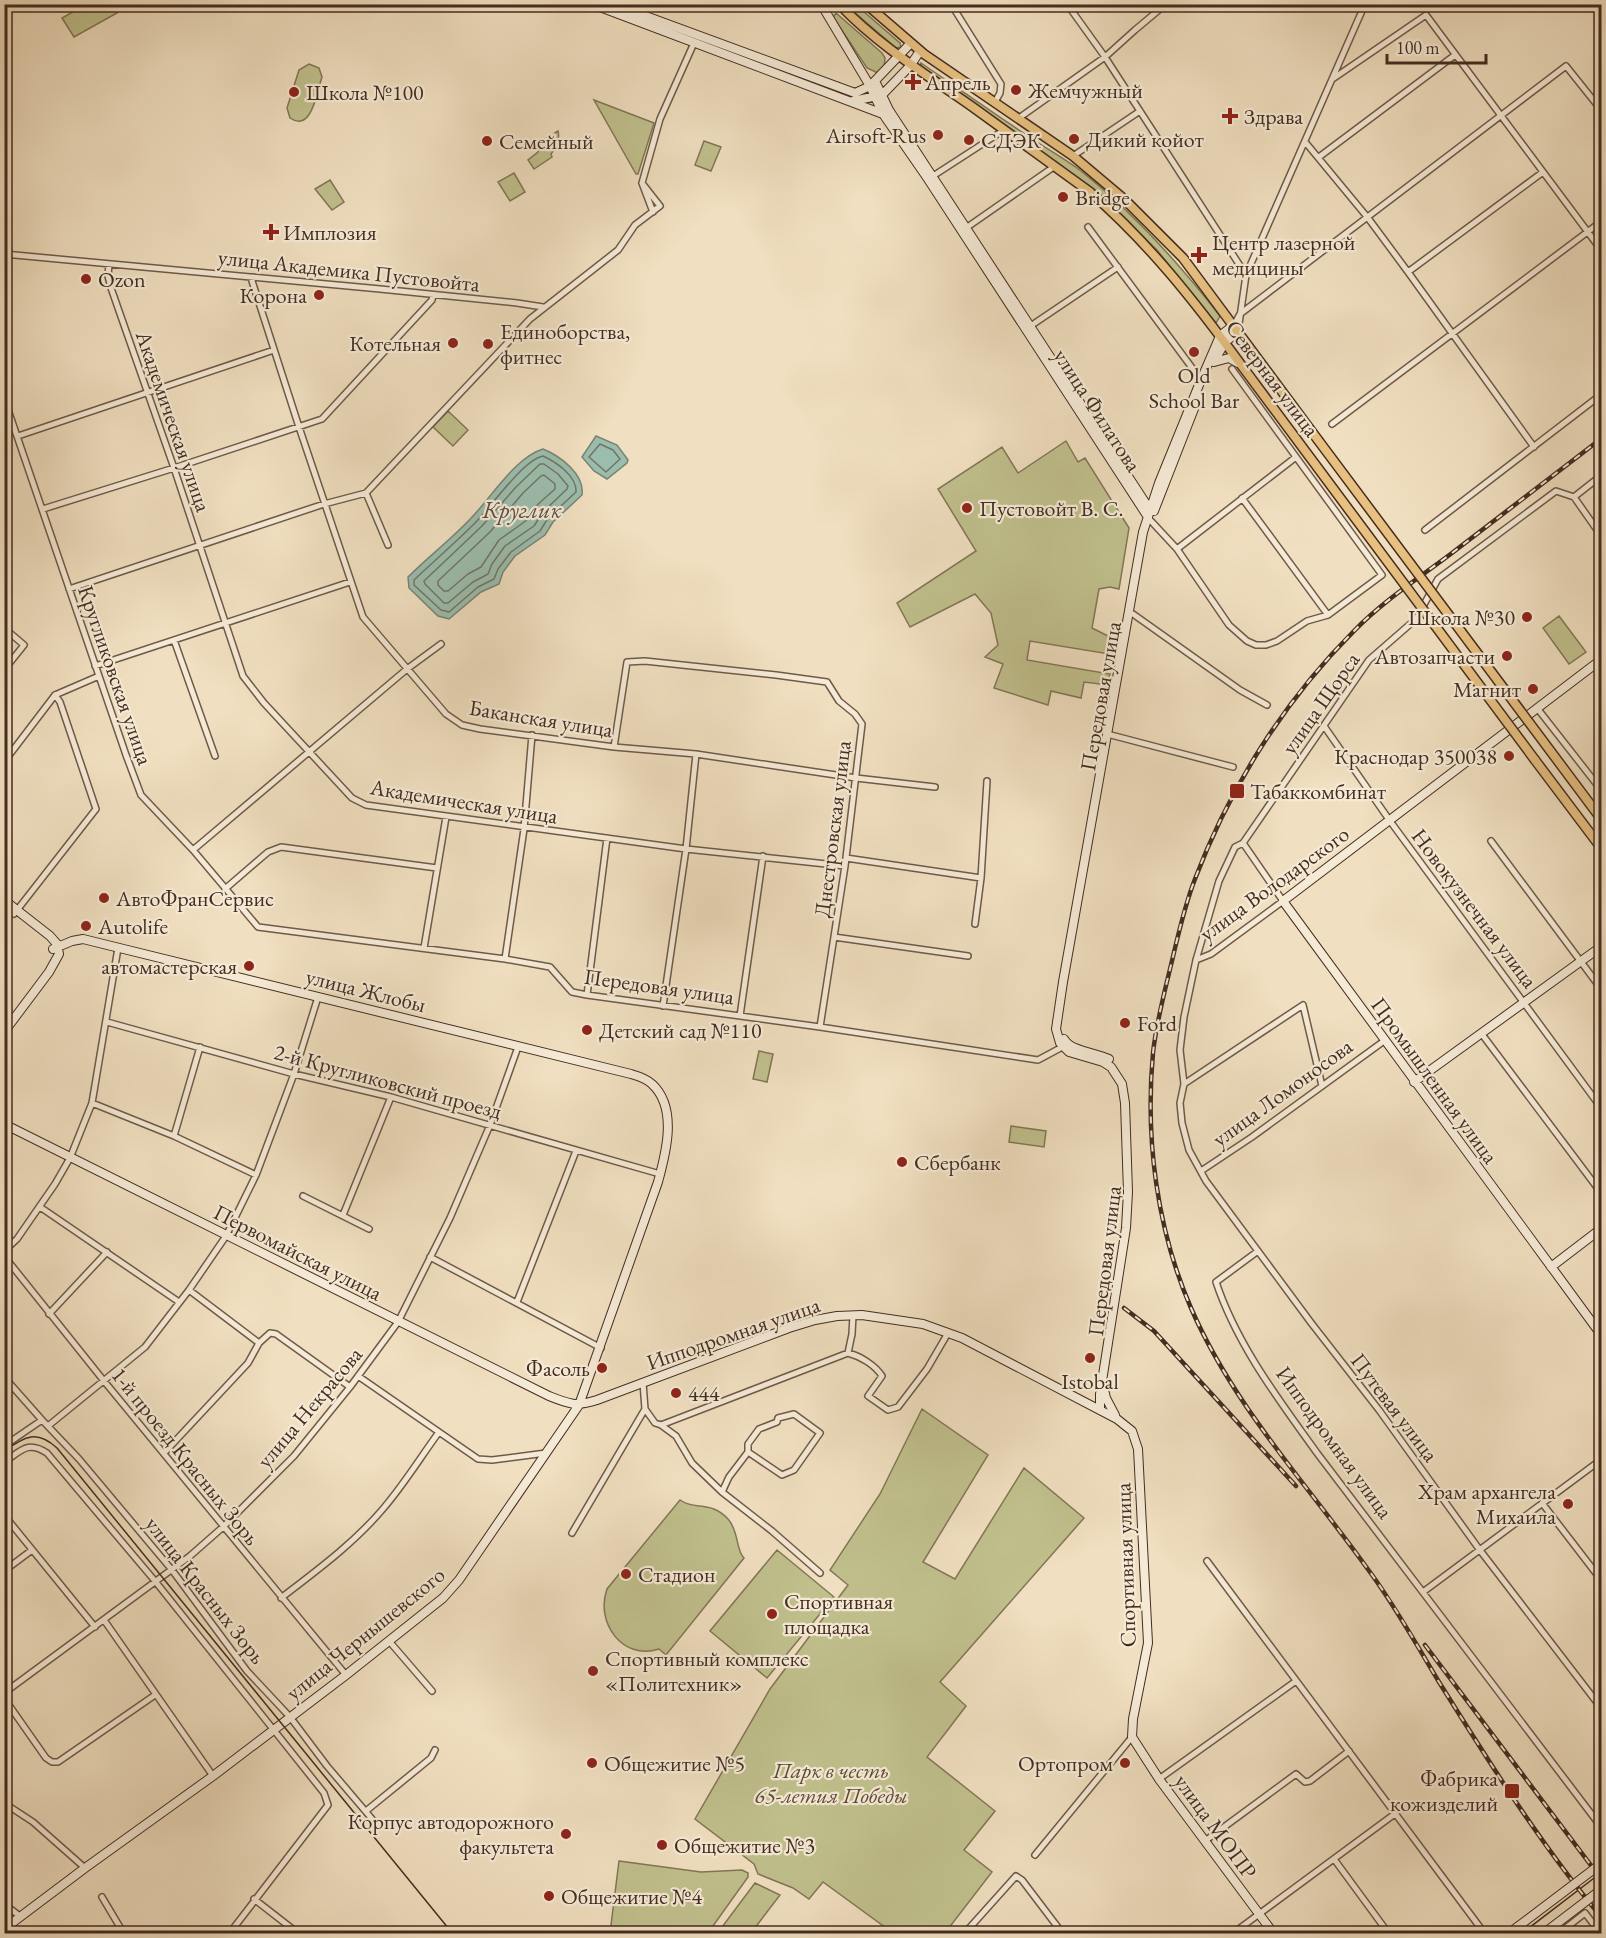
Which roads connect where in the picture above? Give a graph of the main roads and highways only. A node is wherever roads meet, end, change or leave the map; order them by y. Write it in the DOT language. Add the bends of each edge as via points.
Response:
graph roads {
  1 [pos="592,4"];
  2 [pos="613,4"];
  3 [pos="821,4"];
  4 [pos="839,4"];
  5 [pos="866,4"];
  6 [pos="695,40"];
  7 [pos="910,44"];
  8 [pos="920,51"];
  9 [pos="899,57"];
  10 [pos="910,66"];
  11 [pos="872,84"];
  12 [pos="879,96"];
  13 [pos="852,101"];
  14 [pos="883,114"];
  15 [pos="1236,329"];
  16 [pos="1223,339"];
  17 [pos="1214,362"];
  18 [pos="1242,366"];
  19 [pos="1140,496"];
  20 [pos="1154,496"];
  21 [pos="1150,515"];
  22 [pos="1602,659"];
  23 [pos="1602,820"];
  24 [pos="1602,849"];
  25 [pos="4,900"];
  26 [pos="1283,901"];
  27 [pos="4,906"];
  28 [pos="16,912"];
  29 [pos="52,945"];
  30 [pos="1602,946"];
  31 [pos="4,1023"];
  32 [pos="4,1032"];
  33 [pos="1065,1046"];
  34 [pos="1414,1082"];
  35 [pos="659,1093"];
  36 [pos="4,1124"];
  37 [pos="1602,1228"];
  38 [pos="1551,1267"];
  39 [pos="1602,1336"];
  40 [pos="1102,1392"];
  41 [pos="1086,1400"];
  42 [pos="579,1406"];
  43 [pos="1100,1408"];
  44 [pos="1117,1419"];
  45 [pos="1132,1737"];
  46 [pos="1602,1863"];
  47 [pos="1602,1889"];
  48 [pos="4,1929"];
  49 [pos="1274,1934"];
  50 [pos="1508,1934"];
  51 [pos="1543,1934"];
  1 -- 6 [label="main road"];
  2 -- 6 [label="main road"];
  3 -- 11 [label="main road"];
  4 -- 9 [label="main road, Северная улица"];
  5 -- 7 [label="main road, Северная улица"];
  6 -- 11 [label="main road" via="849,92 860,92"];
  6 -- 13 [label="main road"];
  7 -- 8 [label="main road, Северная улица"];
  7 -- 9 [label="main road"];
  8 -- 10 [label="main road"];
  8 -- 15 [label="main road, Северная улица" via="1073,156 1124,199 1183,258"];
  9 -- 10 [label="main road, Северная улица"];
  9 -- 11 [label="main road"];
  10 -- 12 [label="main road"];
  10 -- 16 [label="main road, Северная улица" via="1090,192 1172,273"];
  11 -- 12 [label="main road"];
  12 -- 13 [label="main road"];
  12 -- 14 [label="main road, улица Филатова"];
  12 -- 19 [label="main road"];
  13 -- 14 [label="main road"];
  14 -- 21 [label="main road, улица Филатова"];
  15 -- 16 [label="main road, Передовая улица"];
  15 -- 23 [label="main road, Северная улица, bridge"];
  16 -- 17 [label="main road, Передовая улица"];
  16 -- 18 [label="main road, Северная улица"];
  16 -- 20 [label="main road, Передовая улица" via="1201,380"];
  17 -- 18 [label="main road" via="1229,358"];
  17 -- 21 [label="main road, Передовая улица"];
  18 -- 24 [label="main road, Северная улица, bridge"];
  19 -- 20 [label="main road"];
  19 -- 21 [label="main road"];
  20 -- 21 [label="main road, Передовая улица"];
  21 -- 33 [label="main road, Передовая улица" via="1060,1026"];
  21 -- 33 [label="main road, Передовая улица" via="1063,982 1056,1029"];
  22 -- 26 [label="main road, улица Володарского"];
  25 -- 28 [label="main road"];
  26 -- 34 [label="main road, Промышленная улица"];
  27 -- 28 [label="main road"];
  28 -- 29 [label="main road"];
  28 -- 29 [label="main road" via="50,936"];
  29 -- 31 [label="main road" via="49,964"];
  29 -- 32 [label="main road" via="59,954 54,965"];
  29 -- 35 [label="main road, улица Жлобы" via="83,939 631,1074 652,1083"];
  30 -- 34 [label="main road"];
  33 -- 40 [label="main road, Передовая улица" via="1112,1062 1125,1076 1129,1097 1131,1219"];
  34 -- 38 [label="main road, Промышленная улица"];
  35 -- 42 [label="main road, улица Чернышевского" via="669,1125 660,1174"];
  36 -- 42 [label="main road, Первомайская улица" via="398,1323 549,1396"];
  37 -- 38 [label="main road"];
  38 -- 39 [label="main road, Промышленная улица"];
  40 -- 41 [label="main road"];
  40 -- 43 [label="main road, Передовая улица"];
  40 -- 44 [label="main road"];
  41 -- 42 [label="main road, Ипподромная улица" via="948,1333 887,1317 853,1315 789,1328"];
  41 -- 43 [label="main road, Ипподромная улица"];
  42 -- 48 [label="main road, улица Чернышевского" via="444,1598 213,1776"];
  43 -- 44 [label="main road, Спортивная улица"];
  44 -- 45 [label="main road, Спортивная улица" via="1132,1431 1138,1449 1148,1607 1148,1643"];
  45 -- 49 [label="main road, улица МОПР"];
  46 -- 50 [label="main road, bridge"];
  47 -- 51 [label="main road, bridge"];
}
